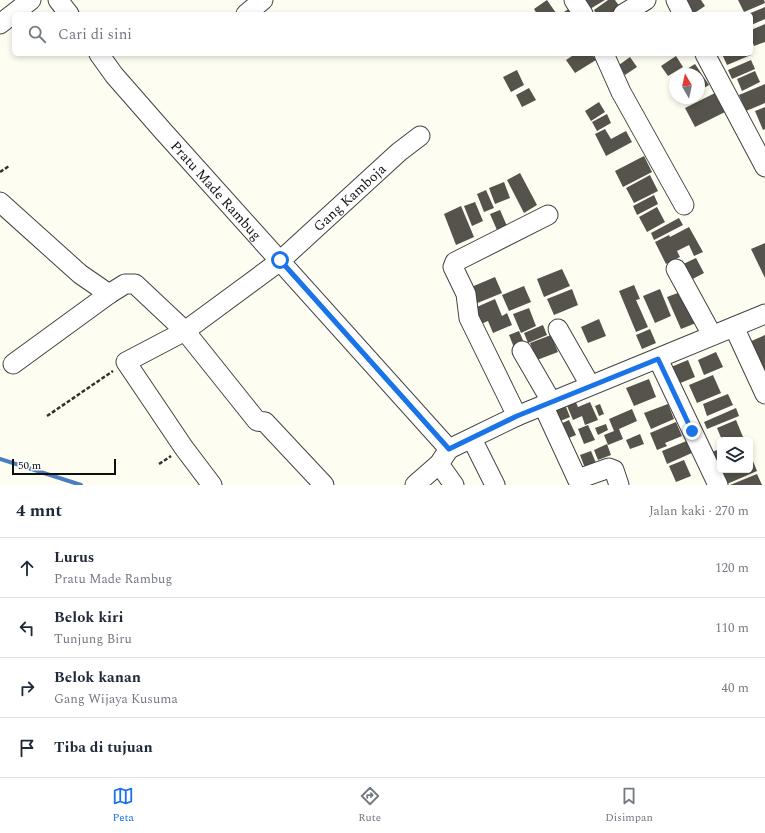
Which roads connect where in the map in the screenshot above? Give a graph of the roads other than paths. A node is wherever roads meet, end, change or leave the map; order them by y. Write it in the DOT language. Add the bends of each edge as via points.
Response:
graph roads {
  1 [pos="32,0"];
  2 [pos="58,0"];
  3 [pos="263,0"];
  4 [pos="574,0"];
  5 [pos="646,0"];
  6 [pos="676,0"];
  7 [pos="16,12"];
  8 [pos="67,12"];
  9 [pos="248,12"];
  10 [pos="582,12"];
  11 [pos="626,12"];
  12 [pos="683,12"];
  13 [pos="12,15"];
  14 [pos="0,24"];
  15 [pos="100,56"];
  16 [pos="605,56"];
  17 [pos="706,56"];
  18 [pos="420,136"];
  19 [pos="765,167"];
  20 [pos="0,202"];
  21 [pos="684,205"];
  22 [pos="548,215"];
  23 [pos="280,260"];
  24 [pos="676,269"];
  25 [pos="109,294"];
  26 [pos="765,314"];
  27 [pos="734,326"];
  28 [pos="558,330"];
  29 [pos="184,331"];
  30 [pos="712,335"];
  31 [pos="522,351"];
  32 [pos="658,359"];
  33 [pos="12,364"];
  34 [pos="590,385"];
  35 [pos="765,394"];
  36 [pos="547,403"];
  37 [pos="517,416"];
  38 [pos="472,439"];
  39 [pos="444,456"];
  40 [pos="579,482"];
  41 [pos="212,485"];
  42 [pos="324,485"];
  43 [pos="415,485"];
  44 [pos="454,485"];
  45 [pos="495,485"];
  46 [pos="619,485"];
  47 [pos="718,485"];
  1 -- 7 [label="street"];
  2 -- 8 [label="street"];
  3 -- 9 [label="street"];
  4 -- 10 [label="street"];
  5 -- 11 [label="street"];
  6 -- 12 [label="street"];
  13 -- 14 [label="street"];
  15 -- 23 [label="street, Pratu Made Rambug" via="163,131"];
  16 -- 21 [label="street" via="621,92"];
  17 -- 19 [label="street"];
  18 -- 23 [label="street, Gang Kamboja"];
  20 -- 25 [label="street" via="80,274"];
  22 -- 37 [label="street" via="455,262 452,267 466,294 469,318"];
  23 -- 29 [label="street, Gang Kamboja"];
  23 -- 39 [label="street, Pratu Made Rambug"];
  24 -- 30 [label="street"];
  25 -- 29 [label="street" via="125,284 135,284"];
  25 -- 33 [label="street"];
  26 -- 27 [label="street"];
  27 -- 30 [label="street"];
  27 -- 35 [label="street"];
  28 -- 34 [label="street"];
  29 -- 41 [label="street, Gang Kamboja" via="126,362"];
  29 -- 42 [label="street" via="257,422 265,422"];
  30 -- 32 [label="street"];
  31 -- 36 [label="street"];
  32 -- 34 [label="street"];
  32 -- 47 [label="street"];
  34 -- 36 [label="street"];
  36 -- 37 [label="street"];
  36 -- 40 [label="street"];
  37 -- 38 [label="street"];
  38 -- 39 [label="street"];
  38 -- 45 [label="street"];
  39 -- 43 [label="street"];
  39 -- 44 [label="street, Pratu Made Rambug"];
  40 -- 46 [label="street" via="609,468 614,470"];
}
